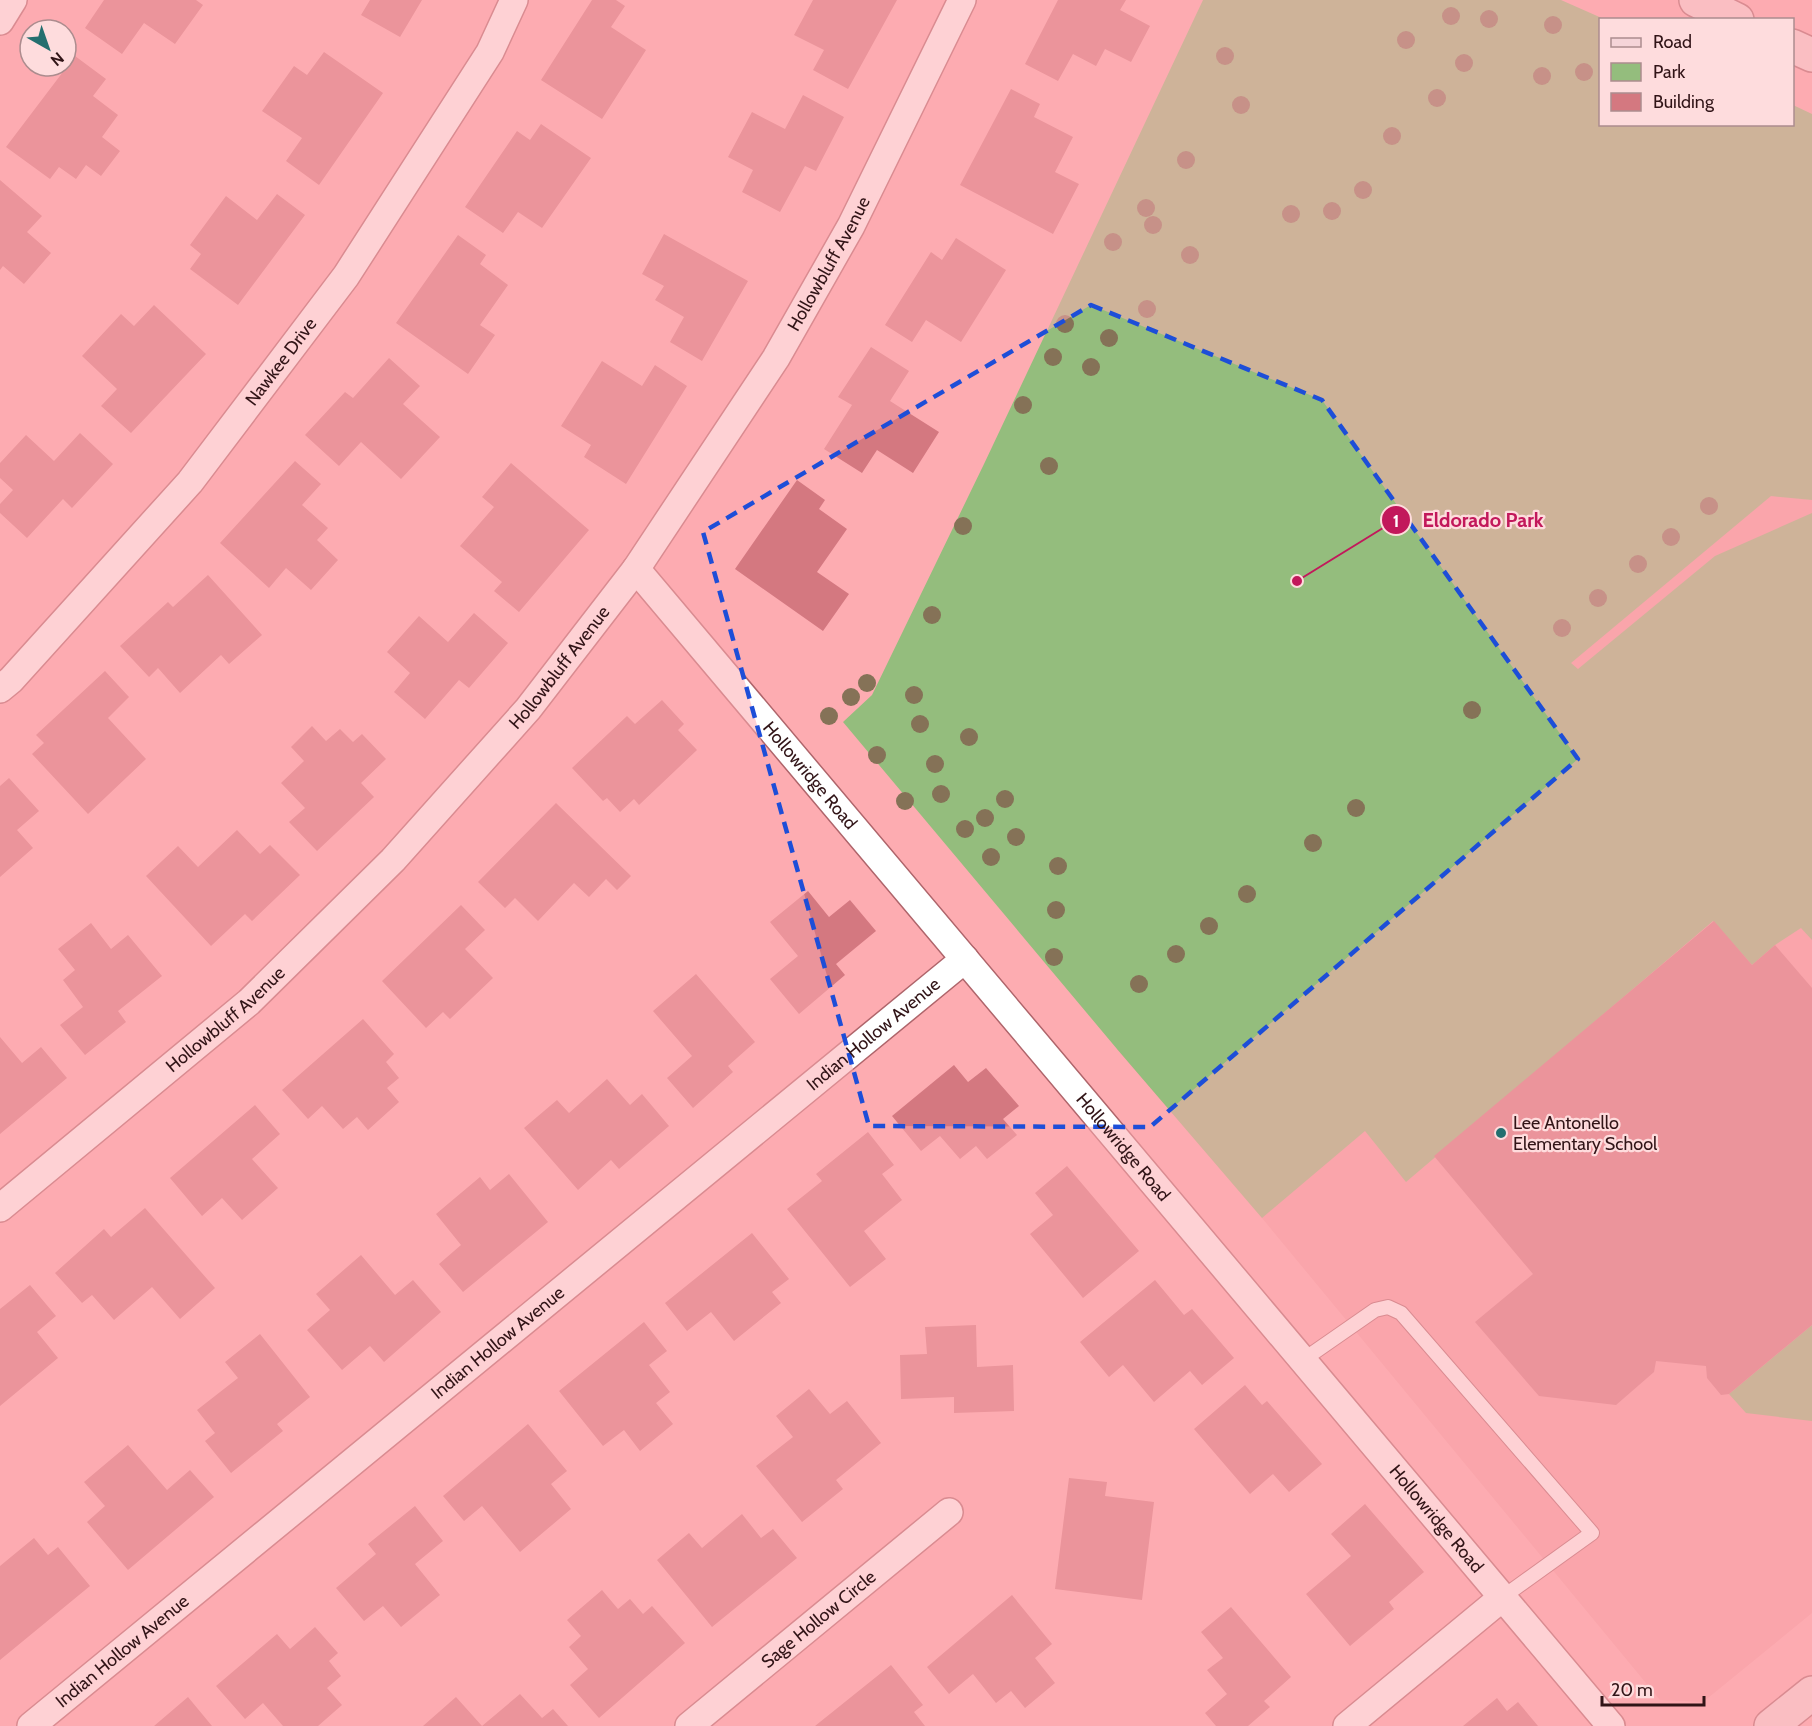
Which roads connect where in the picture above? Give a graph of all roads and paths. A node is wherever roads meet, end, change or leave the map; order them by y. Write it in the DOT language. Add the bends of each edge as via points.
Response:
graph roads {
  1 [pos="13,0"];
  2 [pos="514,0"];
  3 [pos="962,0"];
  4 [pos="1696,0"];
  5 [pos="1733,18"];
  6 [pos="0,21"];
  7 [pos="1794,47"];
  8 [pos="1812,55"];
  9 [pos="636,569"];
  10 [pos="0,689"];
  11 [pos="965,959"];
  12 [pos="0,1208"];
  13 [pos="1303,1360"];
  14 [pos="949,1512"];
  15 [pos="1503,1597"];
  16 [pos="1812,1693"];
  17 [pos="31,1726"];
  18 [pos="689,1726"];
  19 [pos="1347,1726"];
  20 [pos="1611,1726"];
  21 [pos="1771,1726"];
  1 -- 6 [label="street"];
  2 -- 10 [label="street, Nawkee Drive" via="490,52 346,276 190,482"];
  3 -- 9 [label="street, Hollowbluff Avenue" via="851,226 782,348"];
  4 -- 5 [label="main road"];
  7 -- 8 [label="main road"];
  9 -- 11 [label="street, Hollowridge Road"];
  9 -- 12 [label="street, Hollowbluff Avenue" via="528,709 393,860 249,1002"];
  11 -- 13 [label="street, Hollowridge Road"];
  11 -- 17 [label="street, Indian Hollow Avenue"];
  13 -- 15 [label="street, Hollowridge Road"];
  13 -- 15 [label="lane" via="1374,1310 1388,1307 1401,1313 1592,1533"];
  14 -- 18 [label="street, Sage Hollow Circle"];
  15 -- 19 [label="street"];
  15 -- 20 [label="street, Hollowridge Road"];
  16 -- 21 [label="main road"];
}
